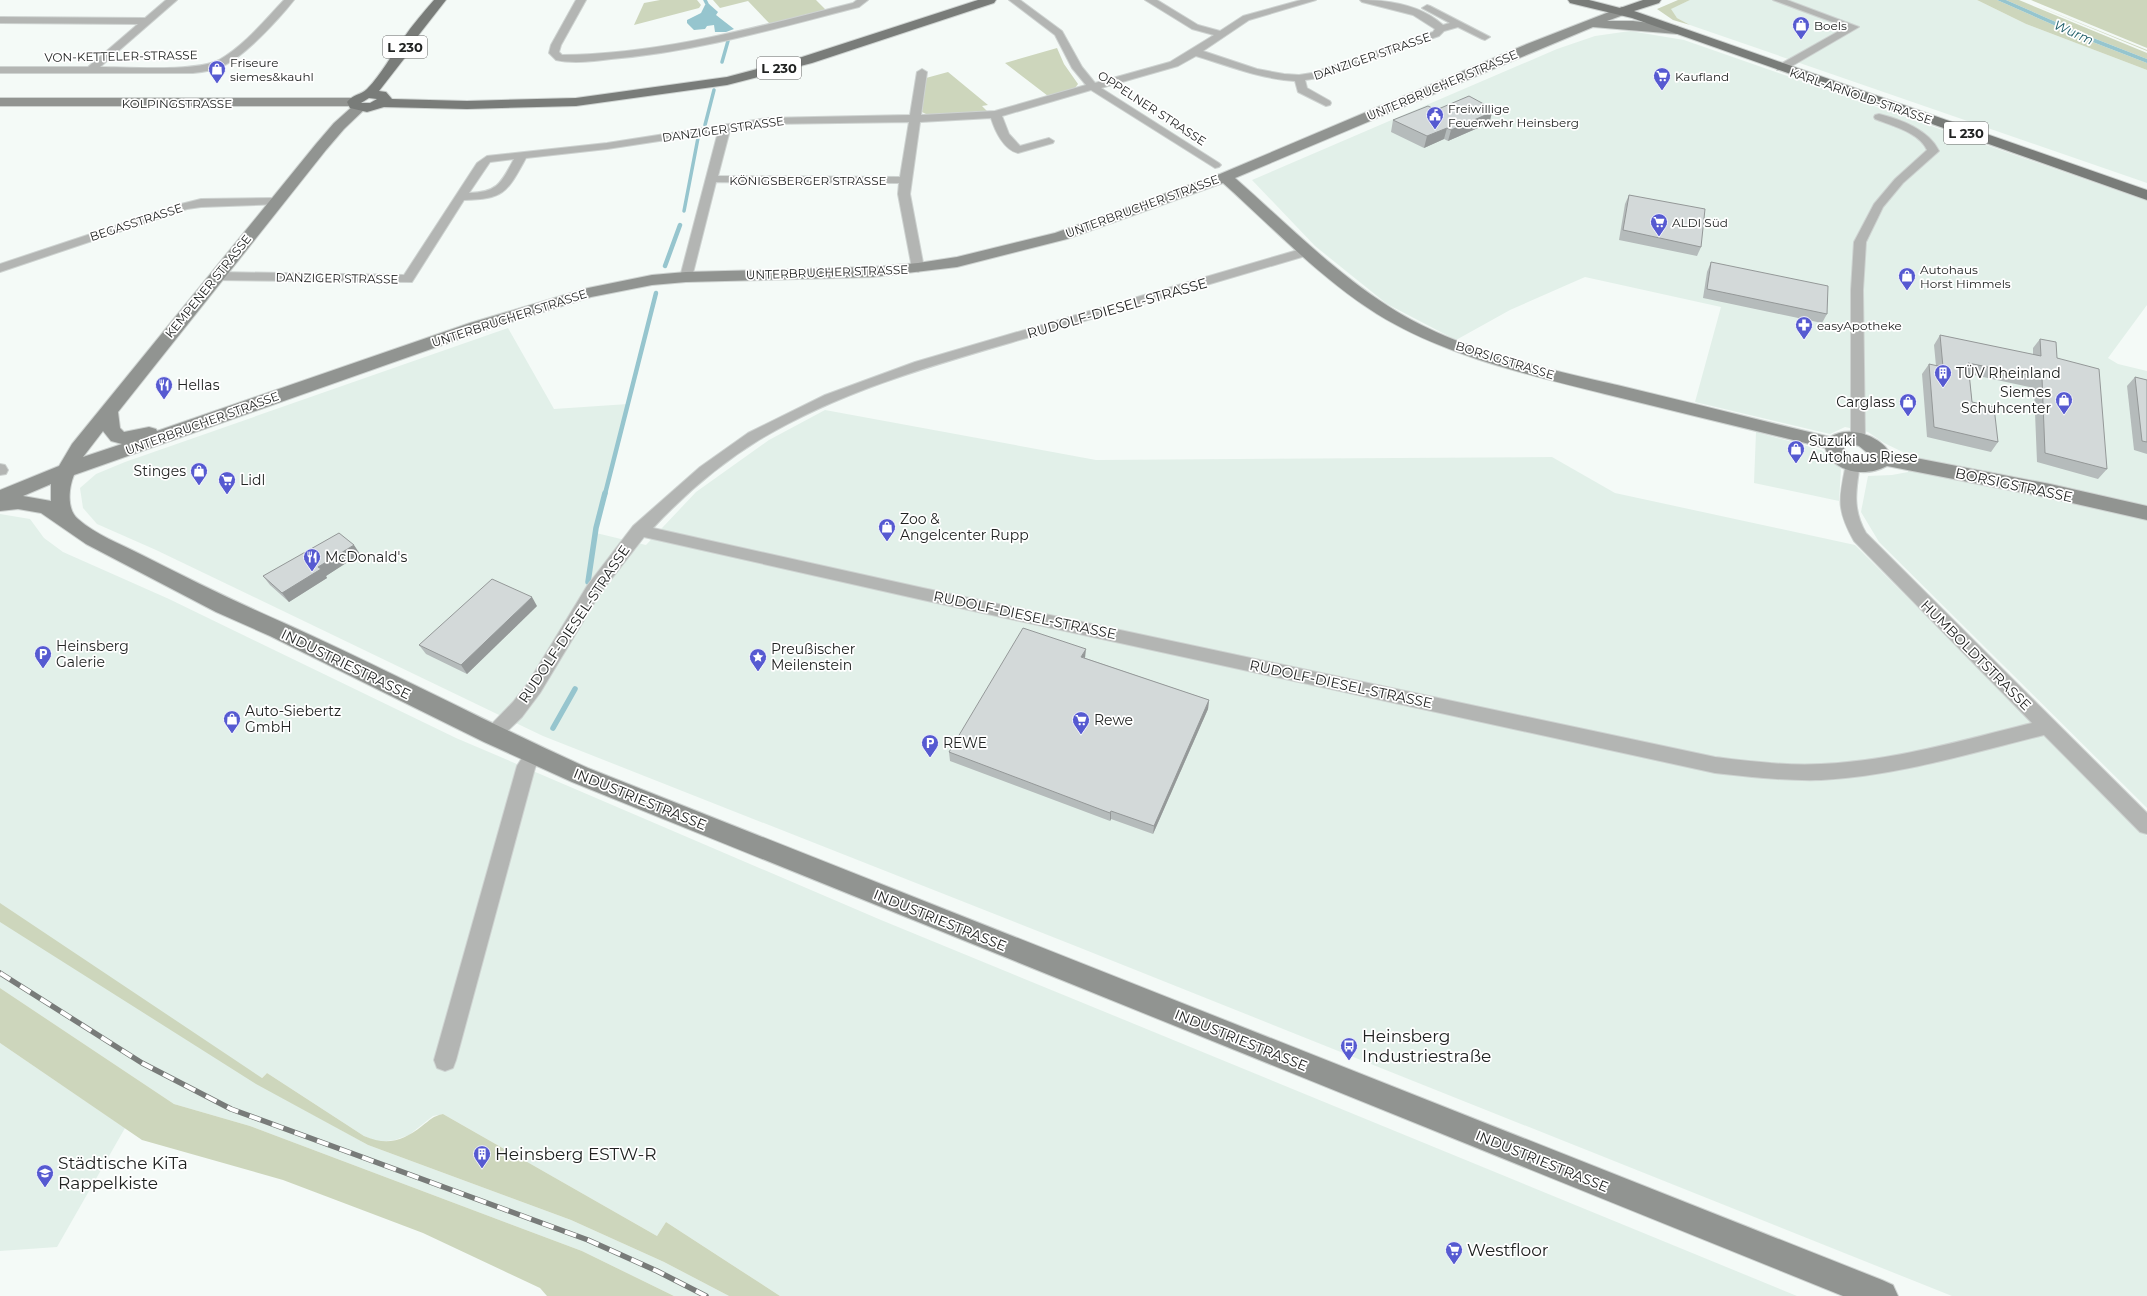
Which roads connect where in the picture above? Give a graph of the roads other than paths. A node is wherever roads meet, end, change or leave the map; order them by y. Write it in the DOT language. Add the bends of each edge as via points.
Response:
graph roads {
  1 [pos="172,0"];
  2 [pos="289,0"];
  3 [pos="440,0"];
  4 [pos="581,0"];
  5 [pos="862,0"];
  6 [pos="990,0"];
  7 [pos="1014,0"];
  8 [pos="1150,0"];
  9 [pos="1273,0"];
  10 [pos="1311,0"];
  11 [pos="1366,0"];
  12 [pos="1574,0"];
  13 [pos="1585,0"];
  14 [pos="1629,0"];
  15 [pos="1655,0"];
  16 [pos="1778,0"];
  17 [pos="1399,5"];
  18 [pos="1285,7"];
  19 [pos="1622,11"];
  20 [pos="0,20"];
  21 [pos="147,21"];
  22 [pos="1459,24"];
  23 [pos="1581,27"];
  24 [pos="1441,29"];
  25 [pos="1677,30"];
  26 [pos="1220,34"];
  27 [pos="1485,38"];
  28 [pos="1195,52"];
  29 [pos="1781,68"];
  30 [pos="0,70"];
  31 [pos="89,70"];
  32 [pos="922,72"];
  33 [pos="1300,79"];
  34 [pos="1093,87"];
  35 [pos="370,94"];
  36 [pos="0,102"];
  37 [pos="382,103"];
  38 [pos="1326,103"];
  39 [pos="357,105"];
  40 [pos="996,114"];
  41 [pos="1879,117"];
  42 [pos="915,118"];
  43 [pos="725,127"];
  44 [pos="1049,141"];
  45 [pos="522,155"];
  46 [pos="1220,171"];
  47 [pos="711,180"];
  48 [pos="905,180"];
  49 [pos="2147,195"];
  50 [pos="462,197"];
  51 [pos="277,202"];
  52 [pos="1308,252"];
  53 [pos="0,268"];
  54 [pos="918,268"];
  55 [pos="216,276"];
  56 [pos="686,277"];
  57 [pos="286,393"];
  58 [pos="109,410"];
  59 [pos="1858,439"];
  60 [pos="1834,444"];
  61 [pos="1881,458"];
  62 [pos="1853,464"];
  63 [pos="64,471"];
  64 [pos="0,498"];
  65 [pos="0,504"];
  66 [pos="2147,513"];
  67 [pos="69,523"];
  68 [pos="639,530"];
  69 [pos="2047,727"];
  70 [pos="492,735"];
  71 [pos="533,755"];
  72 [pos="2147,826"];
  73 [pos="445,1060"];
  74 [pos="1882,1296"];
  1 -- 21 [label="street"];
  2 -- 31 [label="street, VON-KETTELER-STRASSE" via="241,48 228,59 212,66 193,70"];
  3 -- 35 [label="main road, L 230"];
  4 -- 5 [label="street" via="556,45 554,54 560,58 626,54 687,45 856,5"];
  6 -- 37 [label="main road, L 230" via="807,60 727,81 576,102 467,105"];
  7 -- 34 [label="street, OPPELNER STRASSE" via="1059,34 1077,68"];
  8 -- 26 [label="street" via="1195,27"];
  9 -- 18 [label="street"];
  10 -- 18 [label="street, DANZIGER STRASSE"];
  11 -- 17 [label="street, DANZIGER STRASSE"];
  12 -- 19 [label="main road, L 230"];
  13 -- 14 [label="main road"];
  15 -- 19 [label="main road"];
  16 -- 29 [label="street" via="1854,27"];
  17 -- 22 [label="street, DANZIGER STRASSE" via="1413,1"];
  17 -- 24 [label="street, DANZIGER STRASSE"];
  18 -- 26 [label="street, DANZIGER STRASSE" via="1246,18"];
  19 -- 23 [label="street, UNTERBRUCHER STRASSE"];
  19 -- 25 [label="main road, KARL-ARNOLD-STRASSE / L 230"];
  20 -- 21 [label="street"];
  21 -- 31 [label="street"];
  22 -- 24 [label="street, DANZIGER STRASSE"];
  22 -- 27 [label="street, DANZIGER STRASSE"];
  23 -- 25 [label="street" via="1621,25"];
  23 -- 46 [label="street, UNTERBRUCHER STRASSE"];
  24 -- 33 [label="street, DANZIGER STRASSE" via="1436,34"];
  25 -- 29 [label="main road, KARL-ARNOLD-STRASSE / L 230"];
  26 -- 28 [label="street, DANZIGER STRASSE"];
  28 -- 33 [label="street, DANZIGER STRASSE" via="1275,76"];
  28 -- 34 [label="street, DANZIGER STRASSE" via="1174,64"];
  29 -- 49 [label="main road, KARL-ARNOLD-STRASSE / L 230"];
  30 -- 31 [label="street, VON-KETTELER-STRASSE"];
  32 -- 42 [label="street, KÖNIGSBERGER STRASSE"];
  33 -- 38 [label="street, DANZIGER STRASSE" via="1302,90"];
  34 -- 40 [label="street, DANZIGER STRASSE"];
  34 -- 46 [label="street, OPPELNER STRASSE"];
  35 -- 37 [label="main road" via="383,96 385,99"];
  35 -- 39 [label="main road, L 230" via="358,98"];
  36 -- 39 [label="street, KOLPINGSTRASSE"];
  37 -- 39 [label="main road, L 230" via="372,107"];
  39 -- 51 [label="street, KEMPENER STRASSE"];
  40 -- 42 [label="street, DANZIGER STRASSE"];
  40 -- 44 [label="street" via="1003,135 1018,150"];
  41 -- 59 [label="street" via="1924,137 1932,144 1934,151 1899,181 1878,206 1860,242 1857,290"];
  42 -- 43 [label="street, DANZIGER STRASSE" via="790,119"];
  42 -- 48 [label="street, KÖNIGSBERGER STRASSE"];
  43 -- 45 [label="street, DANZIGER STRASSE" via="607,146"];
  43 -- 47 [label="street"];
  45 -- 50 [label="street, DANZIGER STRASSE" via="488,159 481,164"];
  45 -- 50 [label="street" via="502,189 496,194"];
  46 -- 52 [label="street, BORSIGSTRASSE"];
  46 -- 54 [label="street, UNTERBRUCHER STRASSE" via="1061,236 965,260"];
  47 -- 48 [label="street, KÖNIGSBERGER STRASSE"];
  47 -- 56 [label="street"];
  48 -- 54 [label="street, KÖNIGSBERGER STRASSE" via="904,194"];
  50 -- 55 [label="street, DANZIGER STRASSE" via="408,279"];
  51 -- 53 [label="street, BEGASSTRASSE" via="201,203 184,206"];
  51 -- 55 [label="street, KEMPENER STRASSE"];
  52 -- 60 [label="street, BORSIGSTRASSE" via="1343,282 1383,310 1454,346 1551,375"];
  52 -- 68 [label="street, RUDOLF-DIESEL-STRASSE" via="920,365 822,402 776,424 707,469"];
  54 -- 56 [label="street, UNTERBRUCHER STRASSE" via="872,272"];
  55 -- 58 [label="street, KEMPENER STRASSE"];
  56 -- 57 [label="street, UNTERBRUCHER STRASSE" via="652,280 588,293 476,327"];
  57 -- 58 [label="street" via="225,408 135,436 124,437 110,432"];
  57 -- 63 [label="street, UNTERBRUCHER STRASSE"];
  58 -- 63 [label="street, KEMPENER STRASSE"];
  59 -- 60 [label="street" via="1842,438"];
  59 -- 61 [label="street" via="1876,448"];
  60 -- 62 [label="street" via="1833,448 1840,457"];
  61 -- 62 [label="street" via="1873,466"];
  61 -- 66 [label="street, BORSIGSTRASSE"];
  62 -- 69 [label="street, HUMBOLDTSTRASSE" via="1846,504 1850,520 1860,536"];
  63 -- 64 [label="street, UNTERBRUCHER STRASSE"];
  63 -- 67 [label="street, INDUSTRIESTRASSE" via="59,496 60,508"];
  65 -- 67 [label="street" via="18,502 46,507"];
  67 -- 70 [label="street, INDUSTRIESTRASSE" via="93,540 224,606"];
  68 -- 69 [label="street, RUDOLF-DIESEL-STRASSE" via="1715,765 1821,772 1891,764"];
  68 -- 70 [label="street, RUDOLF-DIESEL-STRASSE" via="602,577 523,703"];
  69 -- 72 [label="street, HUMBOLDTSTRASSE"];
  70 -- 71 [label="street, INDUSTRIESTRASSE"];
  71 -- 73 [label="street" via="526,766"];
  71 -- 74 [label="street, INDUSTRIESTRASSE"];
}
